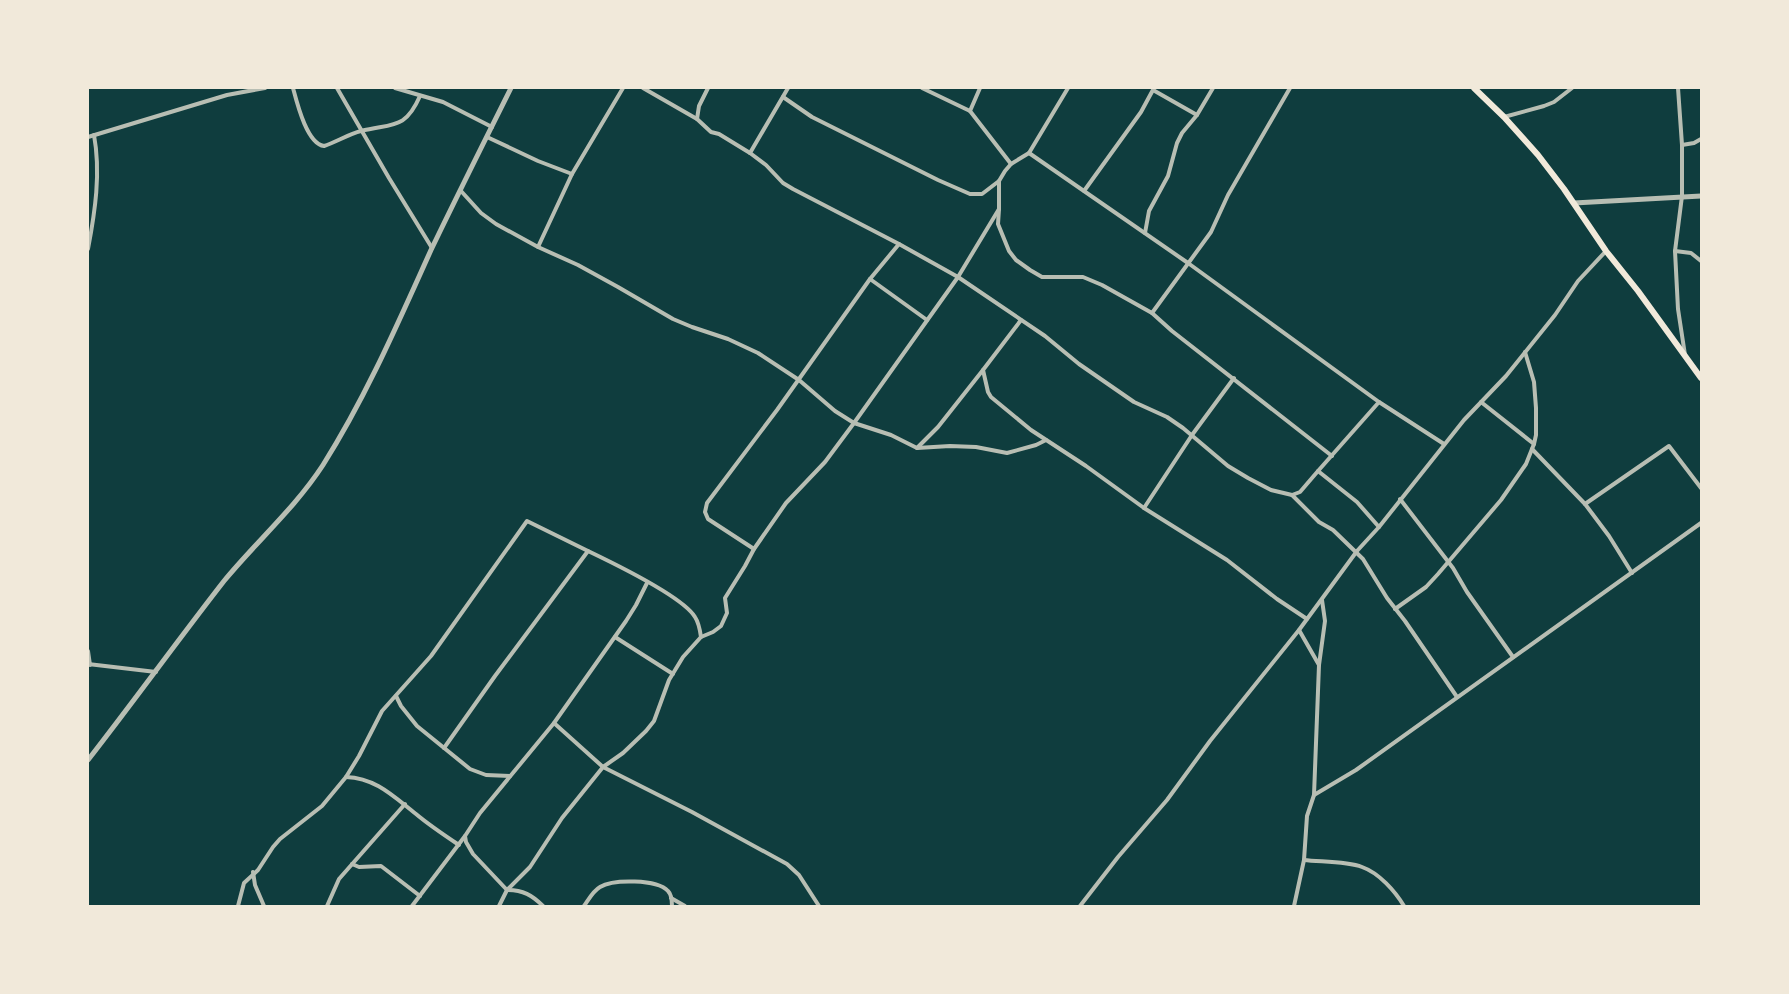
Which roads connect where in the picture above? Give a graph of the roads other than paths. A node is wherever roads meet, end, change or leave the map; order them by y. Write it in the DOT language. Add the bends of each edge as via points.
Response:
graph roads {
  1 [pos="265,88"];
  2 [pos="293,88"];
  3 [pos="337,88"];
  4 [pos="395,88"];
  5 [pos="511,88"];
  6 [pos="623,88"];
  7 [pos="643,88"];
  8 [pos="708,88"];
  9 [pos="788,88"];
  10 [pos="922,88"];
  11 [pos="980,88"];
  12 [pos="1068,88"];
  13 [pos="1214,88"];
  14 [pos="1290,88"];
  15 [pos="1474,88"];
  16 [pos="1572,88"];
  17 [pos="1677,88"];
  18 [pos="1154,89"];
  19 [pos="420,96"];
  20 [pos="783,97"];
  21 [pos="970,111"];
  22 [pos="1197,115"];
  23 [pos="1504,117"];
  24 [pos="697,119"];
  25 [pos="492,127"];
  26 [pos="362,131"];
  27 [pos="94,135"];
  28 [pos="88,137"];
  29 [pos="487,137"];
  30 [pos="1701,139"];
  31 [pos="1682,145"];
  32 [pos="750,153"];
  33 [pos="1030,153"];
  34 [pos="1010,164"];
  35 [pos="572,174"];
  36 [pos="999,181"];
  37 [pos="461,191"];
  38 [pos="1084,191"];
  39 [pos="1682,196"];
  40 [pos="1701,196"];
  41 [pos="1574,204"];
  42 [pos="999,209"];
  43 [pos="1145,233"];
  44 [pos="899,244"];
  45 [pos="538,247"];
  46 [pos="432,248"];
  47 [pos="88,249"];
  48 [pos="1606,251"];
  49 [pos="1675,251"];
  50 [pos="1701,262"];
  51 [pos="1188,263"];
  52 [pos="958,277"];
  53 [pos="870,279"];
  54 [pos="1152,313"];
  55 [pos="927,320"];
  56 [pos="1021,320"];
  57 [pos="1525,352"];
  58 [pos="1685,357"];
  59 [pos="983,370"];
  60 [pos="1234,378"];
  61 [pos="1701,378"];
  62 [pos="799,380"];
  63 [pos="1379,402"];
  64 [pos="1481,402"];
  65 [pos="854,423"];
  66 [pos="1192,435"];
  67 [pos="1046,440"];
  68 [pos="1444,444"];
  69 [pos="1534,444"];
  70 [pos="917,448"];
  71 [pos="1532,449"];
  72 [pos="1332,456"];
  73 [pos="1318,471"];
  74 [pos="1701,488"];
  75 [pos="1292,495"];
  76 [pos="1400,499"];
  77 [pos="1585,504"];
  78 [pos="1144,508"];
  79 [pos="1701,523"];
  80 [pos="1379,527"];
  81 [pos="754,549"];
  82 [pos="588,551"];
  83 [pos="1356,551"];
  84 [pos="1448,561"];
  85 [pos="1632,573"];
  86 [pos="647,583"];
  87 [pos="1322,600"];
  88 [pos="1395,609"];
  89 [pos="1307,620"];
  90 [pos="1299,630"];
  91 [pos="701,637"];
  92 [pos="615,638"];
  93 [pos="88,651"];
  94 [pos="1513,656"];
  95 [pos="89,664"];
  96 [pos="1319,665"];
  97 [pos="156,672"];
  98 [pos="673,674"];
  99 [pos="396,696"];
  100 [pos="1458,697"];
  101 [pos="554,722"];
  102 [pos="444,748"];
  103 [pos="88,760"];
  104 [pos="603,767"];
  105 [pos="510,776"];
  106 [pos="346,777"];
  107 [pos="1314,795"];
  108 [pos="405,804"];
  109 [pos="465,836"];
  110 [pos="459,845"];
  111 [pos="1304,860"];
  112 [pos="352,864"];
  113 [pos="254,872"];
  114 [pos="508,890"];
  115 [pos="420,896"];
  116 [pos="672,898"];
  117 [pos="1295,904"];
  118 [pos="238,906"];
  119 [pos="264,906"];
  120 [pos="327,906"];
  121 [pos="412,906"];
  122 [pos="499,906"];
  123 [pos="543,906"];
  124 [pos="584,906"];
  125 [pos="672,906"];
  126 [pos="684,906"];
  127 [pos="819,906"];
  128 [pos="1080,906"];
  129 [pos="1298,906"];
  130 [pos="1404,906"];
  1 -- 27 [label="street" via="227,95"];
  2 -- 26 [label="street" via="305,124 318,145 324,146"];
  3 -- 26 [label="street"];
  4 -- 19 [label="street"];
  5 -- 25 [label="street"];
  6 -- 35 [label="street"];
  7 -- 24 [label="street"];
  8 -- 24 [label="street" via="699,106"];
  9 -- 20 [label="street"];
  10 -- 21 [label="street"];
  11 -- 21 [label="street"];
  12 -- 33 [label="street"];
  13 -- 22 [label="street"];
  14 -- 51 [label="street" via="1228,195 1211,232"];
  15 -- 23 [label="main road"];
  16 -- 23 [label="street" via="1554,102"];
  17 -- 31 [label="street"];
  18 -- 22 [label="street"];
  18 -- 38 [label="street" via="1141,112"];
  19 -- 25 [label="street" via="443,102"];
  19 -- 26 [label="street" via="414,110 400,123"];
  20 -- 32 [label="street"];
  20 -- 36 [label="street" via="812,117 970,194 982,194"];
  21 -- 34 [label="street"];
  22 -- 43 [label="street" via="1177,143 1168,176 1149,211"];
  23 -- 41 [label="main road" via="1538,155"];
  24 -- 32 [label="street" via="706,129"];
  25 -- 29 [label="street"];
  26 -- 46 [label="street"];
  27 -- 28 [label="street"];
  27 -- 47 [label="street" via="97,174 94,216"];
  29 -- 35 [label="street"];
  29 -- 37 [label="street"];
  30 -- 31 [label="street"];
  31 -- 39 [label="street"];
  32 -- 44 [label="street" via="788,186"];
  33 -- 34 [label="street"];
  33 -- 38 [label="street"];
  34 -- 36 [label="street"];
  35 -- 45 [label="street"];
  36 -- 42 [label="street"];
  37 -- 45 [label="street" via="486,217"];
  37 -- 46 [label="street"];
  38 -- 43 [label="street"];
  39 -- 40 [label="street"];
  39 -- 41 [label="street"];
  39 -- 49 [label="street"];
  41 -- 48 [label="main road"];
  42 -- 52 [label="street"];
  42 -- 54 [label="street" via="998,224 1009,251 1030,270 1042,277 1083,277"];
  43 -- 51 [label="street"];
  44 -- 52 [label="street"];
  44 -- 53 [label="street"];
  45 -- 62 [label="street" via="578,265 673,319 728,339 758,354"];
  46 -- 97 [label="street" via="348,425 322,466 281,519 225,580"];
  48 -- 57 [label="street" via="1578,281 1555,316"];
  48 -- 58 [label="main road"];
  49 -- 50 [label="street" via="1691,253"];
  49 -- 58 [label="street" via="1678,309"];
  51 -- 54 [label="street"];
  51 -- 63 [label="street"];
  52 -- 55 [label="street"];
  52 -- 56 [label="street"];
  53 -- 55 [label="street"];
  53 -- 62 [label="street"];
  54 -- 60 [label="street"];
  55 -- 65 [label="street"];
  56 -- 59 [label="street"];
  56 -- 66 [label="street" via="1128,398 1167,417"];
  57 -- 64 [label="street"];
  57 -- 69 [label="street" via="1534,382"];
  58 -- 61 [label="main road"];
  59 -- 67 [label="street" via="991,397"];
  59 -- 70 [label="street" via="938,427"];
  60 -- 66 [label="street"];
  60 -- 72 [label="street"];
  62 -- 65 [label="street"];
  62 -- 81 [label="street" via="707,503 705,512 708,519"];
  63 -- 68 [label="street"];
  63 -- 72 [label="street"];
  64 -- 68 [label="street"];
  64 -- 69 [label="street"];
  65 -- 70 [label="street" via="891,435"];
  65 -- 81 [label="street" via="825,462 786,503"];
  66 -- 75 [label="street" via="1228,466 1248,478 1271,490"];
  66 -- 78 [label="street"];
  67 -- 70 [label="street" via="1007,453 976,447"];
  67 -- 78 [label="street"];
  68 -- 76 [label="street"];
  69 -- 71 [label="street"];
  71 -- 77 [label="street"];
  71 -- 84 [label="street" via="1526,464 1501,500"];
  72 -- 73 [label="street"];
  73 -- 75 [label="street" via="1300,492"];
  73 -- 80 [label="street" via="1357,502"];
  74 -- 77 [label="street" via="1669,446"];
  75 -- 83 [label="street" via="1319,522 1333,530"];
  76 -- 80 [label="street"];
  76 -- 84 [label="street"];
  77 -- 85 [label="street"];
  78 -- 89 [label="street" via="1227,560"];
  79 -- 85 [label="street"];
  80 -- 83 [label="street"];
  81 -- 91 [label="street" via="725,598 727,613 724,620 713,632"];
  82 -- 86 [label="street"];
  82 -- 99 [label="street" via="528,521 431,656"];
  82 -- 102 [label="street"];
  83 -- 87 [label="street"];
  83 -- 88 [label="street"];
  84 -- 88 [label="street" via="1426,587"];
  84 -- 94 [label="street"];
  85 -- 94 [label="street"];
  86 -- 91 [label="street" via="668,595 694,616"];
  86 -- 92 [label="street"];
  87 -- 89 [label="street"];
  87 -- 96 [label="street" via="1325,621"];
  88 -- 100 [label="street"];
  89 -- 90 [label="street"];
  90 -- 96 [label="street"];
  90 -- 128 [label="street" via="1210,740 1167,800"];
  91 -- 98 [label="street" via="683,657"];
  92 -- 98 [label="street"];
  92 -- 101 [label="street"];
  93 -- 95 [label="street"];
  94 -- 100 [label="street"];
  95 -- 97 [label="street"];
  96 -- 107 [label="street"];
  97 -- 103 [label="street"];
  98 -- 104 [label="street" via="654,721 623,753"];
  99 -- 102 [label="street" via="417,726"];
  99 -- 106 [label="street" via="377,719"];
  100 -- 107 [label="street" via="1356,770"];
  101 -- 104 [label="street"];
  101 -- 105 [label="street"];
  102 -- 105 [label="street" via="480,774"];
  104 -- 114 [label="street" via="562,818 530,867"];
  104 -- 127 [label="street" via="787,864 799,876"];
  105 -- 109 [label="street"];
  106 -- 108 [label="street" via="359,778 375,784"];
  106 -- 113 [label="street" via="322,806 280,839"];
  107 -- 111 [label="street" via="1307,816"];
  108 -- 110 [label="street" via="424,821"];
  108 -- 112 [label="street"];
  109 -- 110 [label="street"];
  109 -- 114 [label="street" via="473,854"];
  110 -- 115 [label="street"];
  111 -- 117 [label="street"];
  111 -- 130 [label="street" via="1362,867 1374,873 1387,885"];
  112 -- 115 [label="street" via="359,867 381,866"];
  112 -- 120 [label="street" via="339,879"];
  113 -- 118 [label="street" via="244,883"];
  113 -- 119 [label="street" via="255,885"];
  114 -- 122 [label="street"];
  114 -- 123 [label="street" via="526,892"];
  115 -- 121 [label="street"];
  116 -- 124 [label="street" via="669,892 658,886 640,882 617,882 600,887"];
  116 -- 125 [label="street"];
  116 -- 126 [label="street"];
  117 -- 129 [label="street"];
}
